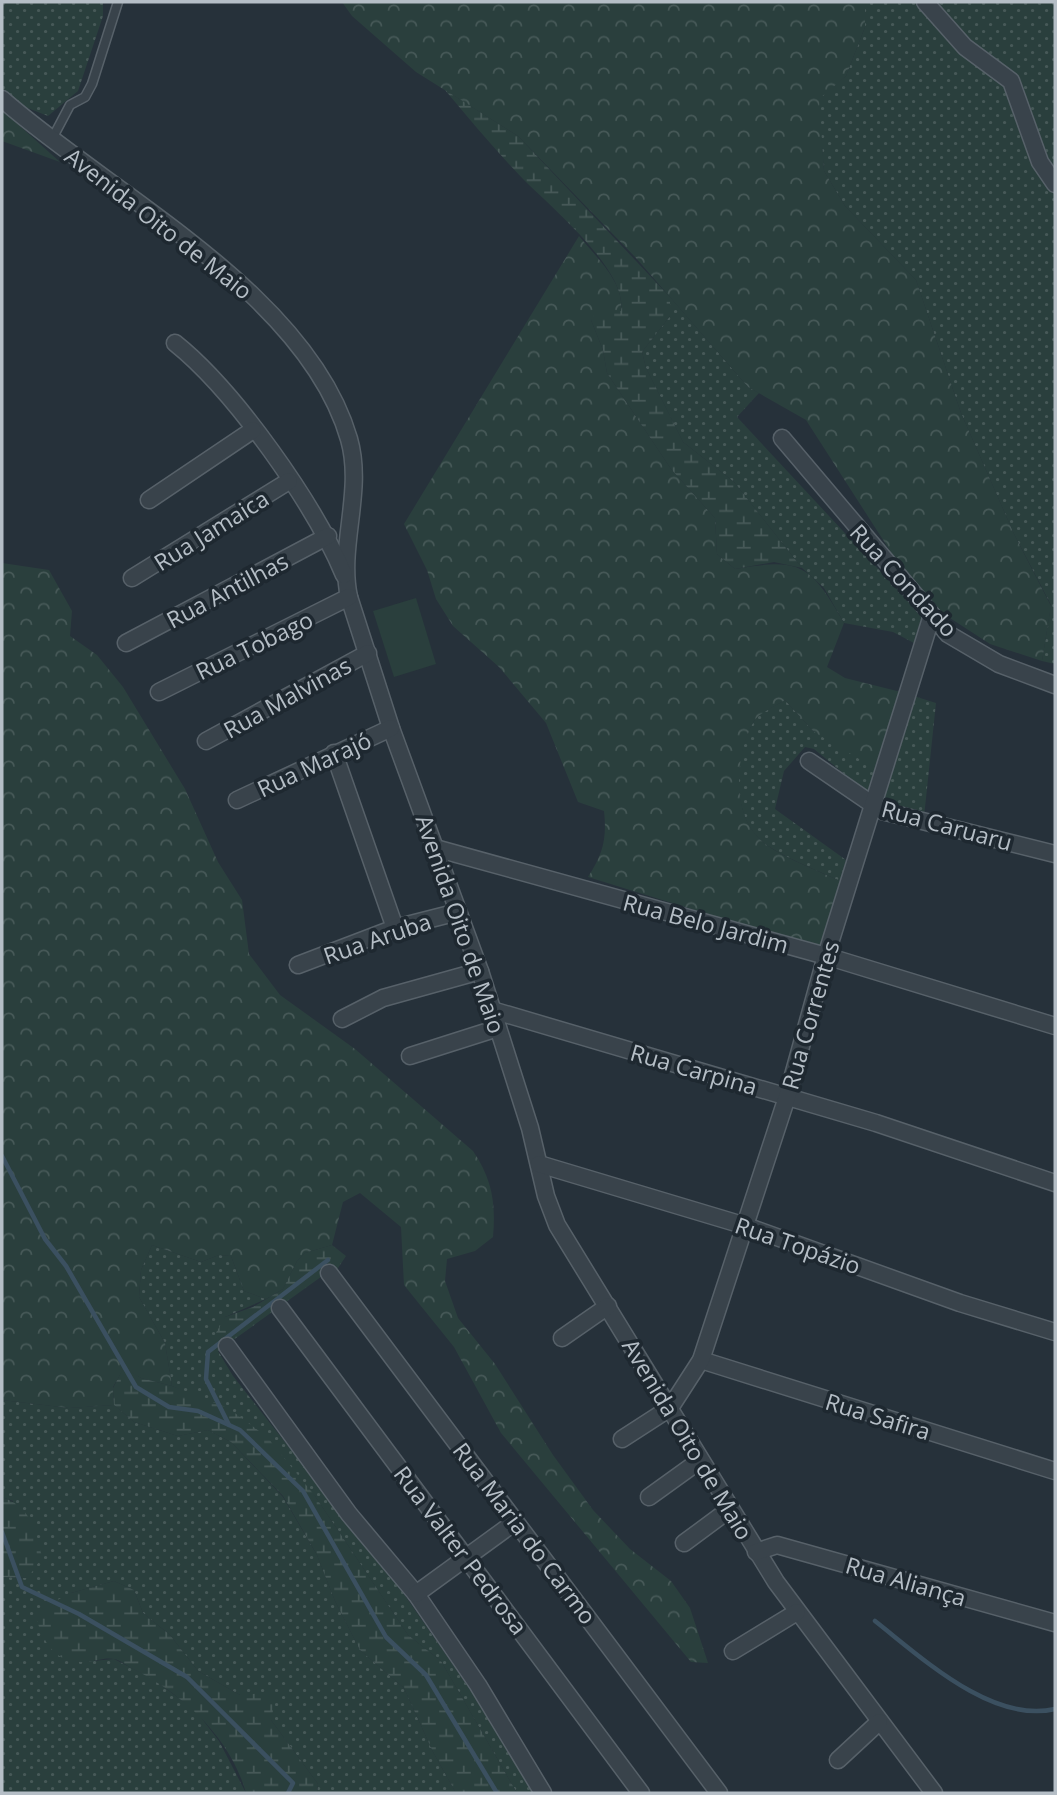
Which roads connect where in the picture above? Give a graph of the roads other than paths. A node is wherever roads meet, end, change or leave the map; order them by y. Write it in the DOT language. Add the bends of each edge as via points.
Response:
graph roads {
  1 [pos="118,2"];
  2 [pos="925,2"];
  3 [pos="2,99"];
  4 [pos="52,139"];
  5 [pos="1054,183"];
  6 [pos="175,343"];
  7 [pos="253,430"];
  8 [pos="782,438"];
  9 [pos="289,481"];
  10 [pos="149,500"];
  11 [pos="328,536"];
  12 [pos="132,578"];
  13 [pos="345,578"];
  14 [pos="349,597"];
  15 [pos="932,615"];
  16 [pos="126,643"];
  17 [pos="368,653"];
  18 [pos="1055,685"];
  19 [pos="159,692"];
  20 [pos="391,728"];
  21 [pos="206,741"];
  22 [pos="334,753"];
  23 [pos="809,761"];
  24 [pos="237,800"];
  25 [pos="872,804"];
  26 [pos="435,848"];
  27 [pos="1055,854"];
  28 [pos="458,912"];
  29 [pos="395,928"];
  30 [pos="826,956"];
  31 [pos="298,965"];
  32 [pos="480,971"];
  33 [pos="492,1010"];
  34 [pos="342,1019"];
  35 [pos="1055,1026"];
  36 [pos="498,1028"];
  37 [pos="410,1056"];
  38 [pos="787,1097"];
  39 [pos="539,1164"];
  40 [pos="1055,1183"];
  41 [pos="746,1226"];
  42 [pos="330,1273"];
  43 [pos="608,1306"];
  44 [pos="280,1308"];
  45 [pos="1055,1332"];
  46 [pos="562,1338"];
  47 [pos="227,1346"];
  48 [pos="701,1360"];
  49 [pos="670,1408"];
  50 [pos="622,1439"];
  51 [pos="699,1461"];
  52 [pos="1055,1471"];
  53 [pos="649,1497"];
  54 [pos="730,1509"];
  55 [pos="515,1522"];
  56 [pos="684,1543"];
  57 [pos="756,1552"];
  58 [pos="466,1556"];
  59 [pos="416,1594"];
  60 [pos="797,1612"];
  61 [pos="1055,1623"];
  62 [pos="733,1651"];
  63 [pos="879,1722"];
  64 [pos="838,1760"];
  65 [pos="542,1793"];
  66 [pos="641,1793"];
  67 [pos="719,1793"];
  68 [pos="934,1793"];
  1 -- 4 [label="lane" via="92,84 85,97 70,105"];
  2 -- 5 [label="street" via="965,47 1011,81 1033,147"];
  3 -- 4 [label="street, Avenida Oito de Maio"];
  4 -- 13 [label="street, Avenida Oito de Maio" via="246,288 314,368 332,396 350,443 352,495"];
  6 -- 7 [label="street" via="214,378"];
  7 -- 9 [label="street"];
  7 -- 10 [label="street"];
  8 -- 15 [label="street, Rua Condado"];
  9 -- 11 [label="street"];
  9 -- 12 [label="street, Rua Jamaica"];
  11 -- 13 [label="street"];
  11 -- 16 [label="street, Rua Antilhas"];
  13 -- 14 [label="street, Avenida Oito de Maio"];
  14 -- 17 [label="street, Avenida Oito de Maio"];
  14 -- 19 [label="street, Rua Tobago"];
  15 -- 18 [label="street, Rua Condado" via="948,634 999,664"];
  15 -- 25 [label="street, Rua Correntes"];
  17 -- 20 [label="street, Avenida Oito de Maio"];
  17 -- 21 [label="street, Rua Malvinas"];
  20 -- 22 [label="street, Rua Marajó"];
  20 -- 26 [label="street, Avenida Oito de Maio"];
  22 -- 24 [label="street, Rua Marajó"];
  22 -- 29 [label="street"];
  23 -- 25 [label="street, Rua Caruaru"];
  25 -- 27 [label="street, Rua Caruaru" via="882,811"];
  25 -- 30 [label="street, Rua Correntes"];
  26 -- 28 [label="street, Avenida Oito de Maio"];
  26 -- 30 [label="street, Rua Belo Jardim"];
  28 -- 29 [label="street, Rua Aruba"];
  28 -- 32 [label="street, Avenida Oito de Maio"];
  29 -- 31 [label="street, Rua Aruba"];
  30 -- 35 [label="street, Rua Belo Jardim"];
  30 -- 38 [label="street, Rua Correntes"];
  32 -- 33 [label="street, Avenida Oito de Maio"];
  32 -- 34 [label="street" via="383,998"];
  33 -- 36 [label="street, Avenida Oito de Maio"];
  33 -- 38 [label="street, Rua Carpina"];
  36 -- 37 [label="street"];
  36 -- 39 [label="street, Avenida Oito de Maio"];
  38 -- 40 [label="street, Rua Carpina"];
  38 -- 41 [label="street, Rua Correntes"];
  39 -- 41 [label="street, Rua Topázio"];
  39 -- 43 [label="street, Avenida Oito de Maio" via="554,1218"];
  41 -- 45 [label="street, Rua Topázio"];
  41 -- 48 [label="street, Rua Correntes"];
  42 -- 55 [label="street, Rua Maria do Carmo"];
  43 -- 46 [label="street"];
  43 -- 49 [label="street, Avenida Oito de Maio"];
  44 -- 58 [label="street, Rua Valter Pedrosa"];
  47 -- 59 [label="street" via="349,1514"];
  48 -- 49 [label="street, Rua Correntes"];
  48 -- 52 [label="street, Rua Safira"];
  49 -- 50 [label="street"];
  49 -- 51 [label="street, Avenida Oito de Maio"];
  51 -- 53 [label="street"];
  51 -- 54 [label="street, Avenida Oito de Maio"];
  54 -- 56 [label="street"];
  54 -- 57 [label="street, Avenida Oito de Maio"];
  55 -- 58 [label="street"];
  55 -- 67 [label="street, Rua Maria do Carmo"];
  57 -- 60 [label="street, Avenida Oito de Maio"];
  57 -- 61 [label="street, Rua Aliança" via="777,1545"];
  58 -- 59 [label="street"];
  58 -- 66 [label="street, Rua Valter Pedrosa"];
  59 -- 65 [label="street" via="478,1685"];
  60 -- 62 [label="street"];
  60 -- 63 [label="street, Avenida Oito de Maio"];
  63 -- 64 [label="street"];
  63 -- 68 [label="street, Avenida Oito de Maio"];
}
